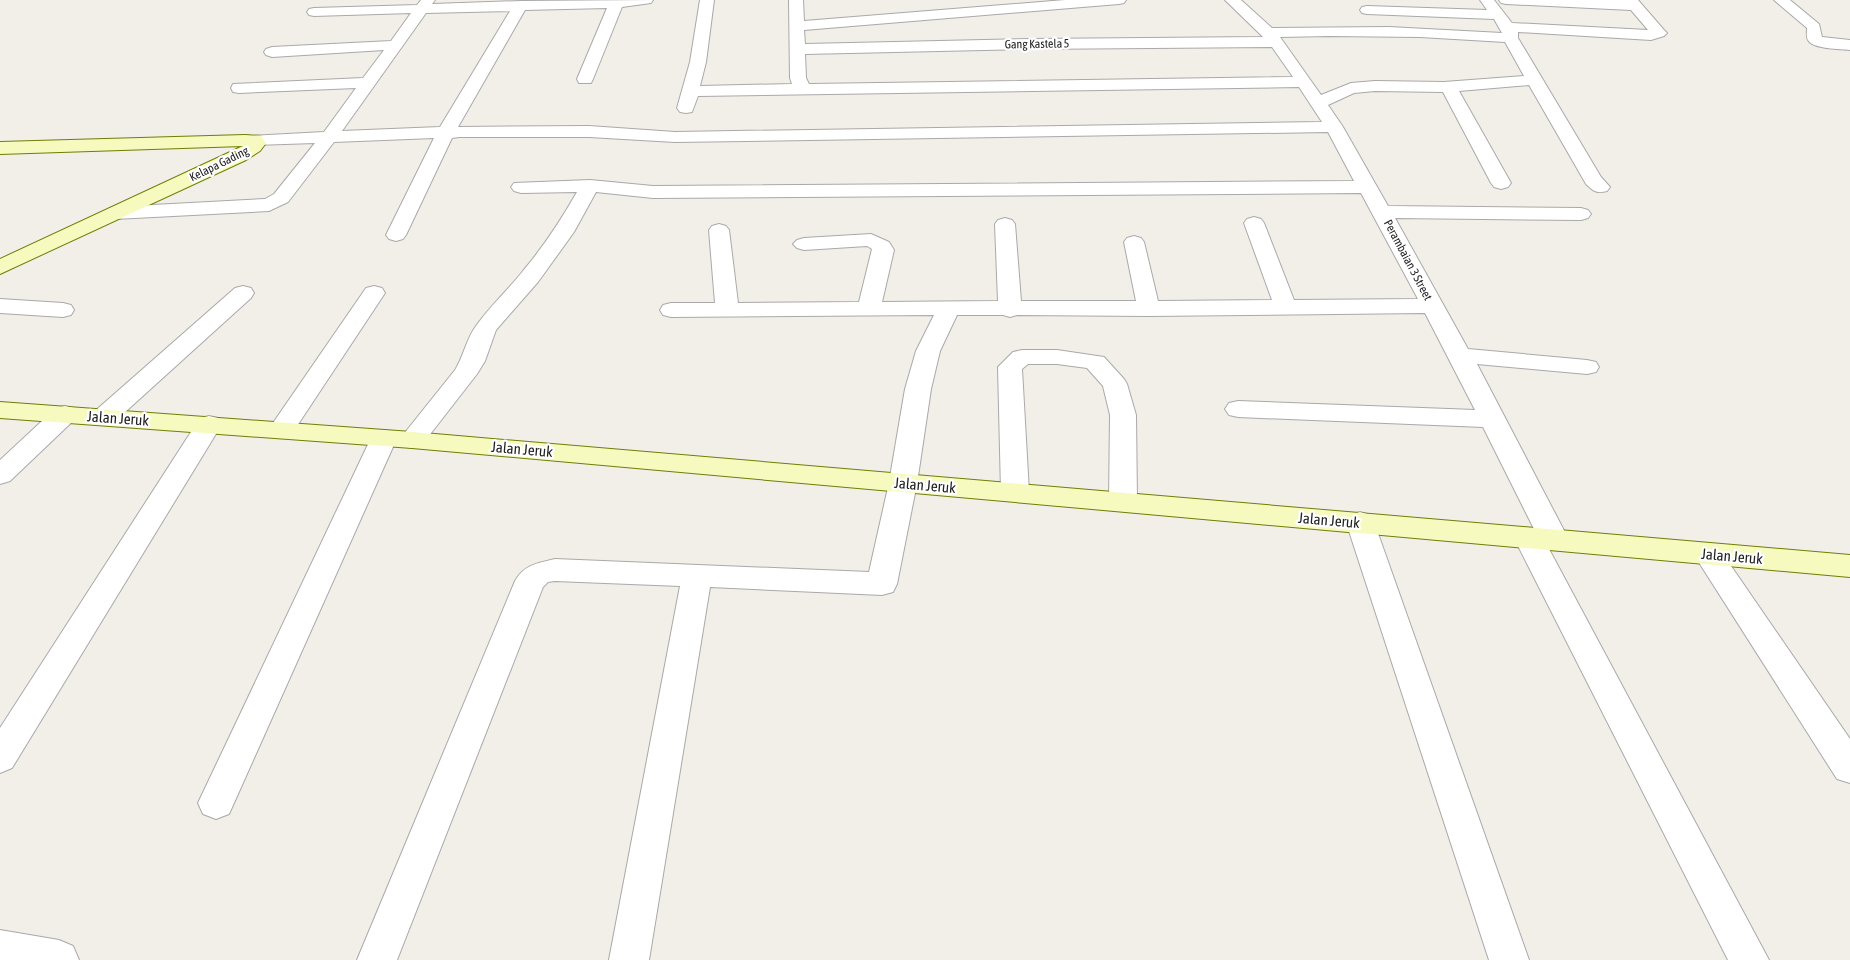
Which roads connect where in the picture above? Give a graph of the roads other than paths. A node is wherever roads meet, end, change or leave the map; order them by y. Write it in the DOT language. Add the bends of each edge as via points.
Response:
graph roads {
  1 [pos="646,0"];
  2 [pos="707,0"];
  3 [pos="796,0"];
  4 [pos="1119,0"];
  5 [pos="1232,0"];
  6 [pos="1488,0"];
  7 [pos="1506,0"];
  8 [pos="1781,0"];
  9 [pos="616,3"];
  10 [pos="1632,3"];
  11 [pos="426,4"];
  12 [pos="521,5"];
  13 [pos="1367,10"];
  14 [pos="314,12"];
  15 [pos="796,26"];
  16 [pos="1505,27"];
  17 [pos="1814,27"];
  18 [pos="1832,28"];
  19 [pos="1272,38"];
  20 [pos="1030,44"];
  21 [pos="1850,45"];
  22 [pos="394,46"];
  23 [pos="798,49"];
  24 [pos="272,52"];
  25 [pos="585,79"];
  26 [pos="1536,80"];
  27 [pos="1305,82"];
  28 [pos="366,83"];
  29 [pos="1041,85"];
  30 [pos="1450,87"];
  31 [pos="239,88"];
  32 [pos="803,90"];
  33 [pos="690,91"];
  34 [pos="1317,104"];
  35 [pos="686,108"];
  36 [pos="1334,127"];
  37 [pos="445,134"];
  38 [pos="328,137"];
  39 [pos="255,140"];
  40 [pos="0,148"];
  41 [pos="1501,183"];
  42 [pos="521,186"];
  43 [pos="590,186"];
  44 [pos="1368,187"];
  45 [pos="1600,187"];
  46 [pos="1382,212"];
  47 [pos="116,213"];
  48 [pos="1581,214"];
  49 [pos="1254,223"];
  50 [pos="1005,224"];
  51 [pos="719,230"];
  52 [pos="396,235"];
  53 [pos="1134,242"];
  54 [pos="804,244"];
  55 [pos="0,267"];
  56 [pos="243,293"];
  57 [pos="374,293"];
  58 [pos="0,306"];
  59 [pos="1432,306"];
  60 [pos="1286,308"];
  61 [pos="727,309"];
  62 [pos="870,309"];
  63 [pos="948,309"];
  64 [pos="1149,309"];
  65 [pos="63,310"];
  66 [pos="671,310"];
  67 [pos="1010,310"];
  68 [pos="1460,356"];
  69 [pos="1587,367"];
  70 [pos="0,410"];
  71 [pos="1238,410"];
  72 [pos="65,414"];
  73 [pos="104,417"];
  74 [pos="1492,419"];
  75 [pos="209,424"];
  76 [pos="282,429"];
  77 [pos="398,439"];
  78 [pos="0,475"];
  79 [pos="903,483"];
  80 [pos="1015,492"];
  81 [pos="1123,502"];
  82 [pos="1360,522"];
  83 [pos="1542,539"];
  84 [pos="1708,554"];
  85 [pos="1850,566"];
  86 [pos="697,577"];
  87 [pos="0,758"];
  88 [pos="1850,768"];
  89 [pos="216,804"];
  90 [pos="0,949"];
  91 [pos="59,960"];
  92 [pos="377,960"];
  93 [pos="629,960"];
  94 [pos="1509,960"];
  95 [pos="1749,960"];
  1 -- 9 [label="street"];
  2 -- 33 [label="street" via="698,62"];
  3 -- 15 [label="street"];
  4 -- 15 [label="street"];
  5 -- 19 [label="street, Perambaian 3 Street"];
  6 -- 16 [label="street"];
  7 -- 10 [label="street"];
  8 -- 17 [label="street"];
  9 -- 12 [label="street"];
  9 -- 25 [label="street"];
  10 -- 16 [label="street" via="1659,33"];
  11 -- 12 [label="street"];
  11 -- 14 [label="street"];
  11 -- 22 [label="street"];
  12 -- 37 [label="street"];
  13 -- 16 [label="street"];
  15 -- 23 [label="street"];
  16 -- 19 [label="street, Gang Kastela 5" via="1455,34 1349,30"];
  16 -- 26 [label="street"];
  17 -- 18 [label="street"];
  17 -- 21 [label="street" via="1815,40"];
  19 -- 20 [label="street, Gang Kastela 5"];
  19 -- 27 [label="street, Perambaian 3 Street"];
  20 -- 23 [label="street, Gang Kastela 5"];
  20 -- 29 [label="street"];
  22 -- 24 [label="street"];
  22 -- 28 [label="street"];
  23 -- 32 [label="street" via="798,78"];
  26 -- 30 [label="street"];
  26 -- 45 [label="street"];
  27 -- 29 [label="street"];
  27 -- 34 [label="street, Perambaian 3 Street"];
  28 -- 31 [label="street"];
  28 -- 38 [label="street"];
  29 -- 32 [label="street"];
  30 -- 34 [label="street" via="1351,88"];
  30 -- 41 [label="street"];
  32 -- 33 [label="street"];
  33 -- 35 [label="street"];
  34 -- 36 [label="street, Perambaian 3 Street"];
  36 -- 37 [label="street" via="1140,131 937,128 684,137 546,130"];
  36 -- 44 [label="street, Perambaian 3 Street"];
  37 -- 38 [label="street"];
  37 -- 52 [label="street"];
  38 -- 39 [label="street"];
  38 -- 47 [label="street" via="280,198 269,205"];
  39 -- 40 [label="street, Kelapa Gading"];
  39 -- 47 [label="street, Kelapa Gading" via="254,147 239,156"];
  42 -- 43 [label="street"];
  43 -- 44 [label="street" via="653,192"];
  43 -- 77 [label="street" via="558,241 485,329 465,374"];
  44 -- 46 [label="street, Perambaian 3 Street"];
  46 -- 48 [label="street"];
  46 -- 59 [label="street, Perambaian 3 Street"];
  47 -- 55 [label="street, Kelapa Gading"];
  49 -- 60 [label="street"];
  50 -- 67 [label="street"];
  51 -- 61 [label="street"];
  53 -- 64 [label="street"];
  54 -- 62 [label="street" via="871,240 882,246"];
  56 -- 73 [label="street"];
  57 -- 76 [label="street"];
  58 -- 65 [label="street"];
  59 -- 60 [label="street"];
  59 -- 68 [label="street, Perambaian 3 Street"];
  60 -- 64 [label="street"];
  61 -- 62 [label="street"];
  61 -- 66 [label="street"];
  62 -- 63 [label="street"];
  63 -- 67 [label="street"];
  63 -- 79 [label="street" via="928,351 918,389"];
  64 -- 67 [label="street"];
  68 -- 69 [label="street"];
  68 -- 74 [label="street, Perambaian 3 Street"];
  70 -- 72 [label="street, Jalan Jeruk"];
  71 -- 74 [label="street"];
  72 -- 73 [label="street, Jalan Jeruk"];
  72 -- 78 [label="street"];
  73 -- 75 [label="street, Jalan Jeruk"];
  74 -- 83 [label="street, Perambaian 3 Street"];
  75 -- 76 [label="street, Jalan Jeruk"];
  75 -- 87 [label="street"];
  76 -- 77 [label="street, Jalan Jeruk"];
  77 -- 79 [label="street, Jalan Jeruk"];
  77 -- 89 [label="street"];
  79 -- 80 [label="street, Jalan Jeruk"];
  79 -- 86 [label="street" via="882,584"];
  80 -- 81 [label="street, Jalan Jeruk"];
  80 -- 81 [label="street" via="1010,367 1022,357 1057,357 1095,362 1116,384 1123,415"];
  81 -- 82 [label="street, Jalan Jeruk"];
  82 -- 83 [label="street, Jalan Jeruk"];
  82 -- 94 [label="street"];
  83 -- 84 [label="street, Jalan Jeruk"];
  83 -- 95 [label="street, Perambaian 3 Street"];
  84 -- 85 [label="street, Jalan Jeruk"];
  84 -- 88 [label="street"];
  86 -- 92 [label="street" via="555,570 539,573 530,581"];
  86 -- 93 [label="street"];
  90 -- 91 [label="street"];
}
